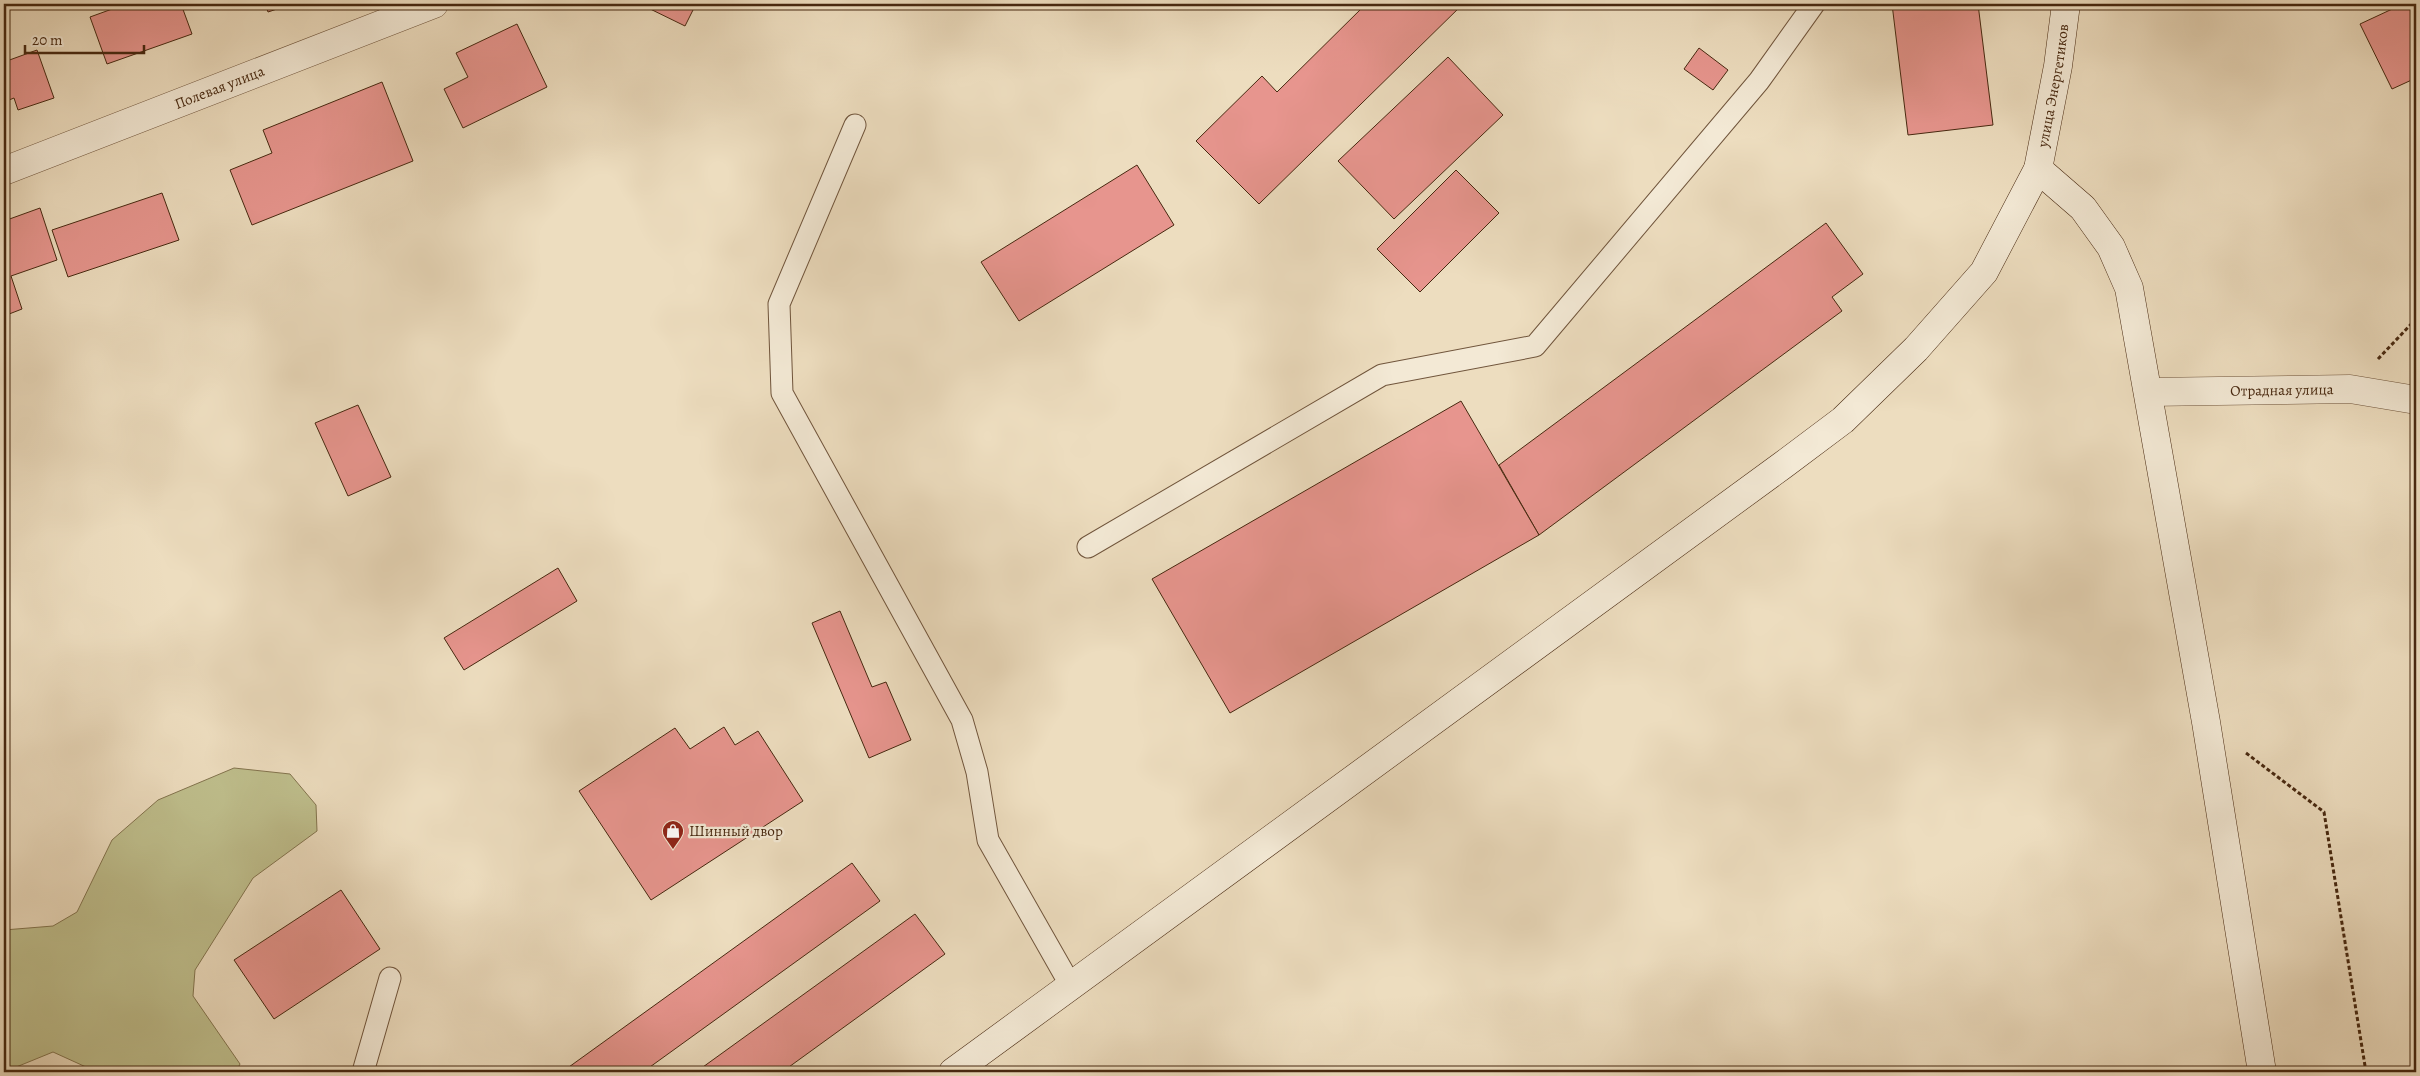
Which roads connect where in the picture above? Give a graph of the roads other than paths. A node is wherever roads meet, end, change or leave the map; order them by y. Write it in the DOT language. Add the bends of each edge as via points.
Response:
graph roads {
  1 [pos="434,4"];
  2 [pos="1814,4"];
  3 [pos="2066,4"];
  4 [pos="854,125"];
  5 [pos="2038,169"];
  6 [pos="4,171"];
  7 [pos="2148,392"];
  8 [pos="2416,400"];
  9 [pos="1088,547"];
  10 [pos="390,978"];
  11 [pos="1071,986"];
  12 [pos="363,1072"];
  13 [pos="953,1072"];
  14 [pos="2262,1072"];
  1 -- 6 [label="main road, Полевая улица"];
  2 -- 9 [label="lane" via="1760,81 1535,346 1382,375"];
  3 -- 5 [label="main road, улица Энергетиков"];
  4 -- 11 [label="lane" via="779,304 782,392 962,720 977,772 988,840"];
  5 -- 7 [label="main road" via="2083,208 2111,247 2129,288"];
  5 -- 11 [label="main road, улица Энергетиков" via="1984,272 1916,350 1843,420"];
  7 -- 8 [label="main road, Отрадная улица" via="2350,389"];
  7 -- 14 [label="main road" via="2206,722"];
  10 -- 12 [label="lane"];
  11 -- 13 [label="main road, улица Энергетиков"];
}
